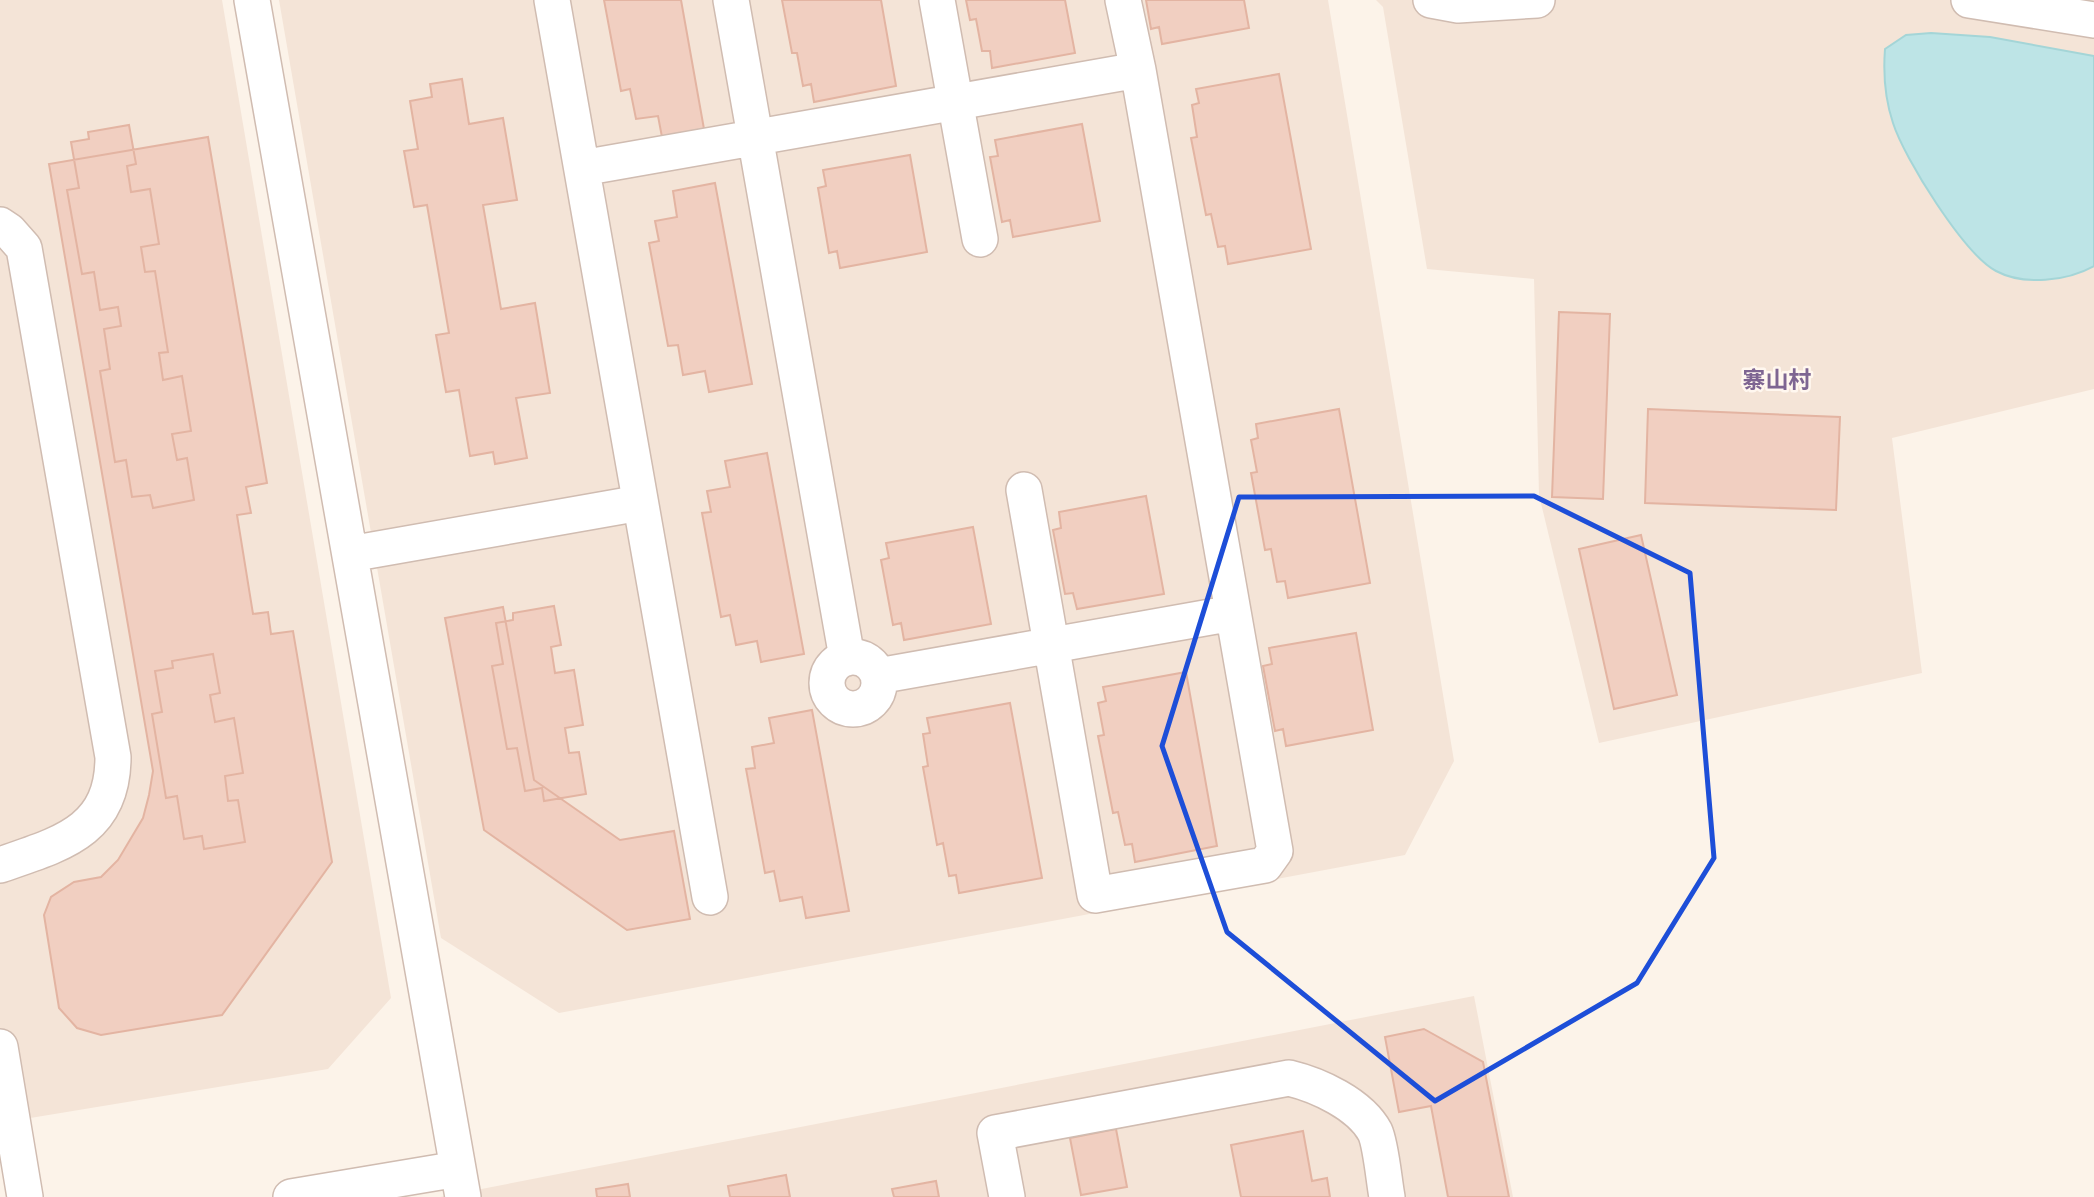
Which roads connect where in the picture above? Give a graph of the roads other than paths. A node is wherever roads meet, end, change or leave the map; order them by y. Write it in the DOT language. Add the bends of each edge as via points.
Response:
graph roads {
  1 [pos="252,0"];
  2 [pos="552,0"];
  3 [pos="731,0"];
  4 [pos="937,0"];
  5 [pos="1123,0"];
  6 [pos="1431,0"];
  7 [pos="1537,0"];
  8 [pos="1969,0"];
  9 [pos="2094,20"];
  10 [pos="1138,69"];
  11 [pos="956,102"];
  12 [pos="755,137"];
  13 [pos="582,167"];
  14 [pos="0,225"];
  15 [pos="980,239"];
  16 [pos="1024,489"];
  17 [pos="640,503"];
  18 [pos="350,554"];
  19 [pos="1233,613"];
  20 [pos="1051,645"];
  21 [pos="847,658"];
  22 [pos="878,676"];
  23 [pos="0,865"];
  24 [pos="710,897"];
  25 [pos="0,1046"];
  26 [pos="460,1183"];
  27 [pos="25,1197"];
  28 [pos="291,1197"];
  29 [pos="1007,1197"];
  30 [pos="1387,1197"];
  1 -- 18 [label="street"];
  2 -- 13 [label="street"];
  3 -- 12 [label="street"];
  4 -- 11 [label="street"];
  5 -- 10 [label="street"];
  6 -- 7 [label="street" via="1458,5"];
  8 -- 9 [label="street"];
  10 -- 11 [label="street"];
  10 -- 19 [label="street"];
  11 -- 12 [label="street"];
  11 -- 15 [label="street"];
  12 -- 13 [label="street"];
  12 -- 21 [label="street"];
  13 -- 17 [label="street"];
  14 -- 23 [label="street" via="24,248 113,757 113,774 102,808 81,831 57,845"];
  16 -- 20 [label="street"];
  17 -- 18 [label="street"];
  17 -- 24 [label="street"];
  18 -- 26 [label="street"];
  19 -- 20 [label="street"];
  19 -- 20 [label="street" via="1275,850 1265,865 1239,870 1095,895"];
  20 -- 22 [label="street"];
  21 -- 22 [label="street" via="867,661"];
  21 -- 22 [label="street" via="837,662 827,681 829,695 837,705 850,710 872,703 878,693"];
  25 -- 27 [label="street"];
  26 -- 28 [label="street"];
  29 -- 30 [label="street" via="995,1133 1289,1078 1343,1101 1375,1133"];
}
